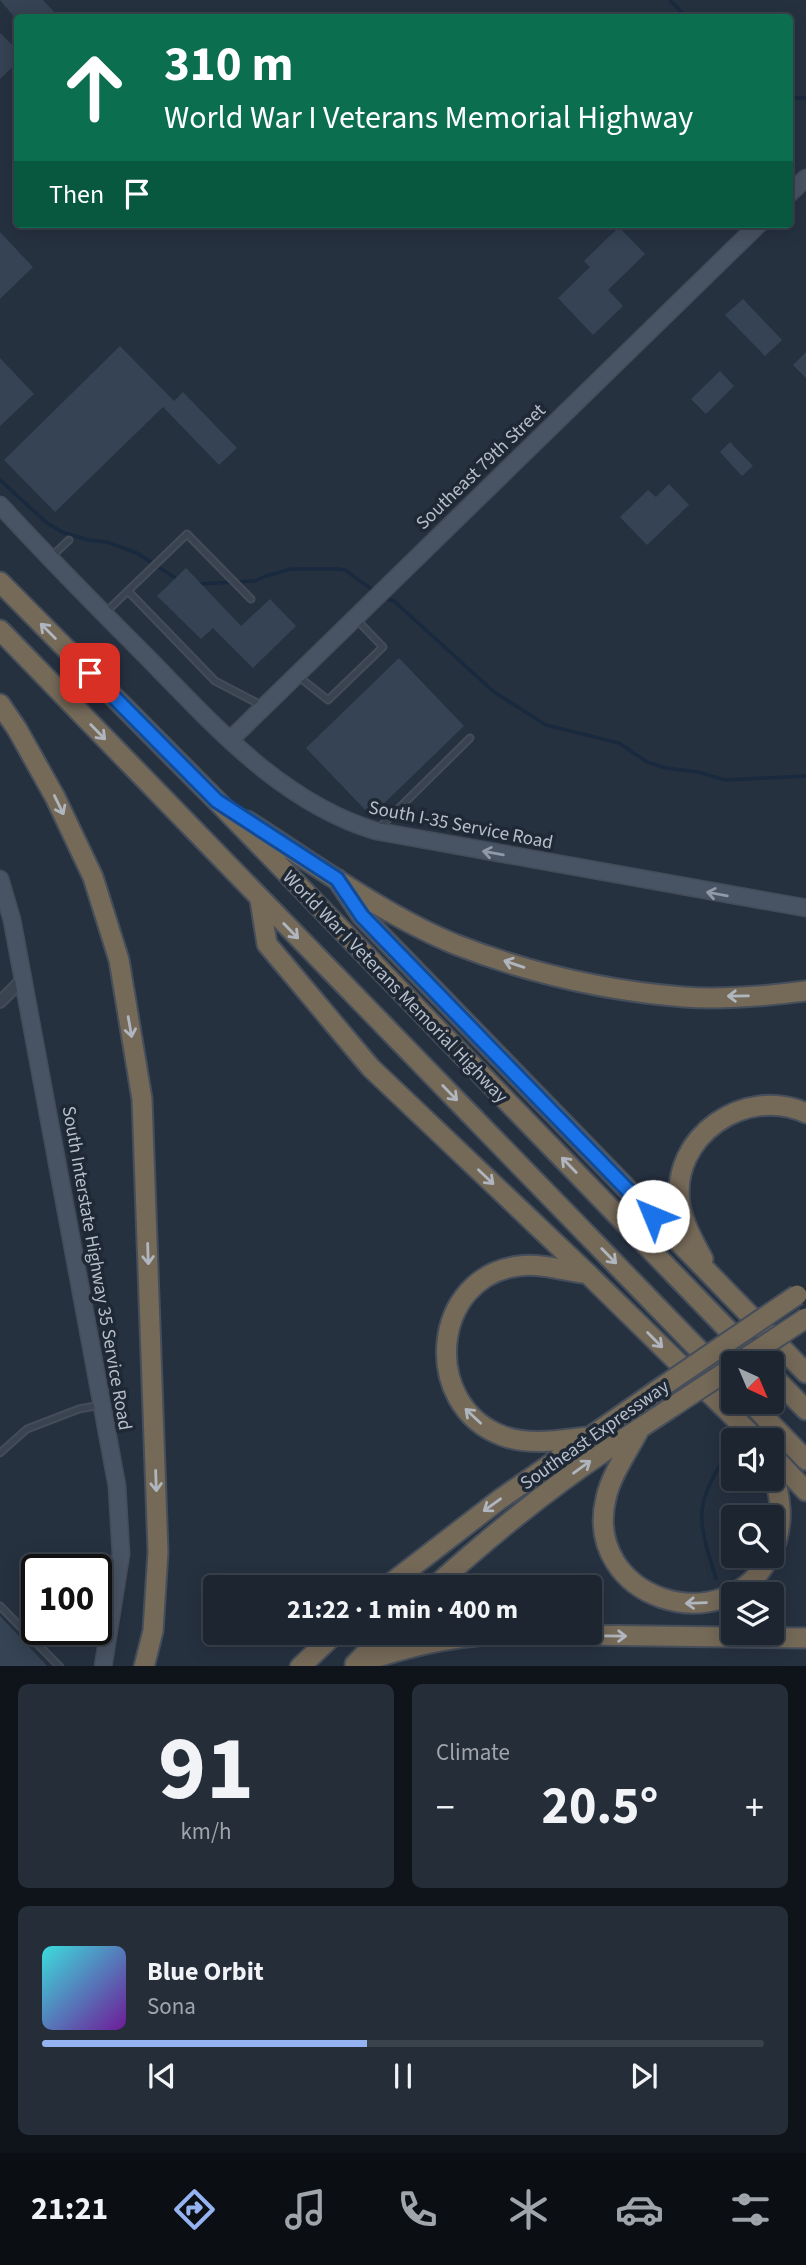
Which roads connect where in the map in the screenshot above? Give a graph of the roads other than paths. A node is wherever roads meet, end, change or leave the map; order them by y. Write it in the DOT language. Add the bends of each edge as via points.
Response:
graph roads {
  1 [pos="806,178"];
  2 [pos="793,190"];
  3 [pos="755,228"];
  4 [pos="0,505"];
  5 [pos="69,540"];
  6 [pos="50,558"];
  7 [pos="0,582"];
  8 [pos="128,591"];
  9 [pos="251,599"];
  10 [pos="104,614"];
  11 [pos="355,617"];
  12 [pos="0,630"];
  13 [pos="296,674"];
  14 [pos="0,704"];
  15 [pos="264,706"];
  16 [pos="470,738"];
  17 [pos="230,739"];
  18 [pos="217,801"];
  19 [pos="376,831"];
  20 [pos="0,879"];
  21 [pos="337,879"];
  22 [pos="260,900"];
  23 [pos="806,908"];
  24 [pos="23,979"];
  25 [pos="806,990"];
  26 [pos="0,1002"];
  27 [pos="806,1113"];
  28 [pos="589,1275"];
  29 [pos="711,1275"];
  30 [pos="803,1289"];
  31 [pos="806,1318"];
  32 [pos="748,1351"];
  33 [pos="756,1351"];
  34 [pos="721,1373"];
  35 [pos="806,1373"];
  36 [pos="721,1375"];
  37 [pos="784,1387"];
  38 [pos="103,1405"];
  39 [pos="806,1410"];
  40 [pos="762,1414"];
  41 [pos="745,1428"];
  42 [pos="639,1430"];
  43 [pos="588,1437"];
  44 [pos="0,1453"];
  45 [pos="806,1460"];
  46 [pos="784,1468"];
  47 [pos="806,1491"];
  48 [pos="762,1568"];
  49 [pos="401,1575"];
  50 [pos="447,1575"];
  51 [pos="0,1606"];
  52 [pos="806,1638"];
  53 [pos="323,1645"];
  54 [pos="374,1645"];
  55 [pos="353,1665"];
  56 [pos="59,1666"];
  57 [pos="103,1666"];
  58 [pos="144,1666"];
  59 [pos="300,1666"];
  1 -- 2 [label="street"];
  3 -- 11 [label="street, Southeast 79th Street"];
  4 -- 6 [label="street, South I-35 Service Road"];
  5 -- 6 [label="lane"];
  6 -- 10 [label="street, South I-35 Service Road"];
  18 -- 7 [label="highway, World War I Veterans Memorial Highway, one-way"];
  8 -- 9 [label="lane" via="187,534"];
  8 -- 10 [label="lane"];
  8 -- 15 [label="lane" via="215,681"];
  10 -- 17 [label="street, South I-35 Service Road"];
  11 -- 13 [label="street, Southeast 79th Street"];
  11 -- 13 [label="lane" via="383,647 328,700"];
  12 -- 22 [label="highway, World War I Veterans Memorial Highway, one-way"];
  13 -- 15 [label="street, Southeast 79th Street"];
  14 -- 58 [label="highway, one-way" via="55,797 93,877 119,960 142,1099 158,1552 153,1631"];
  15 -- 17 [label="street, Southeast 79th Street"];
  16 -- 19 [label="lane"];
  17 -- 19 [label="street, South I-35 Service Road" via="297,795 351,824"];
  18 -- 21 [label="highway"];
  32 -- 18 [label="highway, World War I Veterans Memorial Highway, one-way"];
  23 -- 19 [label="street, South I-35 Service Road, one-way"];
  20 -- 24 [label="street, South Interstate Highway 35 Service Road"];
  25 -- 21 [label="highway, one-way" via="686,997 592,984 523,968 456,944"];
  21 -- 29 [label="highway" via="362,916"];
  22 -- 28 [label="highway, one-way" via="267,944 371,1068"];
  22 -- 34 [label="highway, World War I Veterans Memorial Highway, one-way"];
  24 -- 26 [label="street"];
  24 -- 38 [label="street, South Interstate Highway 35 Service Road"];
  27 -- 29 [label="highway" via="766,1104 738,1110 712,1125 692,1148 681,1175 680,1204"];
  28 -- 41 [label="highway, one-way"];
  43 -- 28 [label="highway, one-way" via="534,1442 502,1436 465,1409 455,1395 445,1363 456,1312 464,1298 488,1277 526,1265"];
  29 -- 35 [label="highway"];
  30 -- 43 [label="highway, Southeast Expressway, bridge"];
  31 -- 33 [label="highway, bridge"];
  36 -- 42 [label="highway, Southeast Expressway, bridge"];
  37 -- 39 [label="highway"];
  38 -- 44 [label="lane" via="27,1429"];
  38 -- 57 [label="street, South Interstate Highway 35 Service Road" via="117,1486 121,1554"];
  40 -- 45 [label="highway"];
  48 -- 42 [label="highway, one-way" via="733,1594 705,1603 663,1600 636,1586 608,1547 604,1515 612,1481"];
  50 -- 42 [label="highway, Southeast Expressway, one-way" via="538,1499"];
  43 -- 49 [label="highway, Southeast Expressway, one-way"];
  46 -- 47 [label="highway"];
  51 -- 56 [label="lane"];
  55 -- 52 [label="highway, one-way" via="439,1639 467,1636"];
  53 -- 59 [label="highway"];
  54 -- 55 [label="highway"];
}
